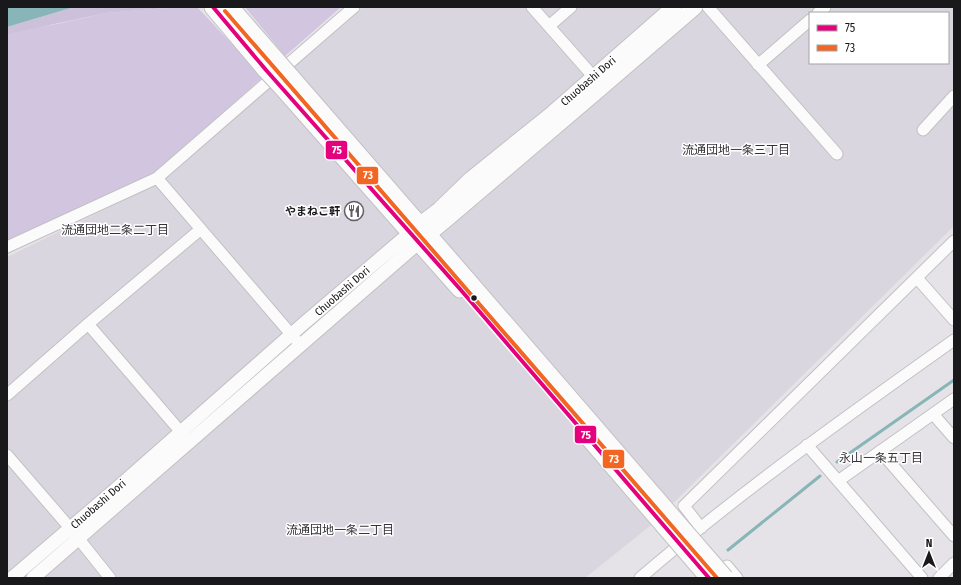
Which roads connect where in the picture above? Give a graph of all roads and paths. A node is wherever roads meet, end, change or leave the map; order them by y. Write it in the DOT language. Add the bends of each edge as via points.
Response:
graph roads {
  1 [pos="212,7"];
  2 [pos="230,7"];
  3 [pos="354,7"];
  4 [pos="532,7"];
  5 [pos="571,7"];
  6 [pos="674,7"];
  7 [pos="695,7"];
  8 [pos="708,7"];
  9 [pos="809,21"];
  10 [pos="549,26"];
  11 [pos="260,52"];
  12 [pos="758,65"];
  13 [pos="598,82"];
  14 [pos="954,96"];
  15 [pos="923,130"];
  16 [pos="837,154"];
  17 [pos="157,178"];
  18 [pos="201,229"];
  19 [pos="419,234"];
  20 [pos="954,241"];
  21 [pos="7,247"];
  22 [pos="917,278"];
  23 [pos="464,286"];
  24 [pos="954,320"];
  25 [pos="88,324"];
  26 [pos="296,340"];
  27 [pos="954,340"];
  28 [pos="7,395"];
  29 [pos="954,399"];
  30 [pos="933,414"];
  31 [pos="185,437"];
  32 [pos="954,438"];
  33 [pos="807,445"];
  34 [pos="880,451"];
  35 [pos="7,455"];
  36 [pos="838,481"];
  37 [pos="701,528"];
  38 [pos="74,533"];
  39 [pos="954,536"];
  40 [pos="954,563"];
  41 [pos="12,578"];
  42 [pos="32,578"];
  43 [pos="110,578"];
  44 [pos="640,578"];
  45 [pos="709,578"];
  46 [pos="712,578"];
  47 [pos="725,578"];
  48 [pos="737,578"];
  49 [pos="922,578"];
  50 [pos="939,578"];
  1 -- 11 [label="main road"];
  2 -- 11 [label="main road"];
  3 -- 17 [label="street"];
  4 -- 10 [label="street"];
  5 -- 10 [label="street"];
  6 -- 13 [label="main road, Chuobashi Dori"];
  7 -- 13 [label="main road, Chuobashi Dori"];
  8 -- 12 [label="street"];
  9 -- 12 [label="street"];
  10 -- 13 [label="street"];
  11 -- 19 [label="main road, bridge"];
  12 -- 16 [label="street"];
  13 -- 19 [label="main road, Chuobashi Dori" via="552,113 471,179 438,210"];
  14 -- 15 [label="street"];
  17 -- 18 [label="street"];
  17 -- 21 [label="street"];
  18 -- 25 [label="street"];
  18 -- 26 [label="street"];
  19 -- 23 [label="main road"];
  19 -- 26 [label="street, Chuobashi Dori"];
  20 -- 22 [label="street"];
  22 -- 24 [label="street"];
  22 -- 37 [label="street" via="684,506"];
  23 -- 45 [label="main road, bridge"];
  23 -- 47 [label="main road, bridge"];
  25 -- 28 [label="street"];
  25 -- 31 [label="street"];
  26 -- 31 [label="street, Chuobashi Dori"];
  27 -- 33 [label="street"];
  29 -- 30 [label="street"];
  30 -- 32 [label="street"];
  30 -- 34 [label="street"];
  31 -- 38 [label="street, Chuobashi Dori" via="133,492"];
  33 -- 36 [label="street"];
  33 -- 37 [label="street"];
  34 -- 36 [label="street"];
  34 -- 39 [label="street"];
  35 -- 38 [label="street"];
  36 -- 49 [label="street"];
  37 -- 44 [label="street"];
  38 -- 41 [label="street, Chuobashi Dori"];
  38 -- 42 [label="street, Chuobashi Dori"];
  38 -- 43 [label="street"];
  40 -- 50 [label="street"];
  46 -- 48 [label="street" via="727,566"];
}
